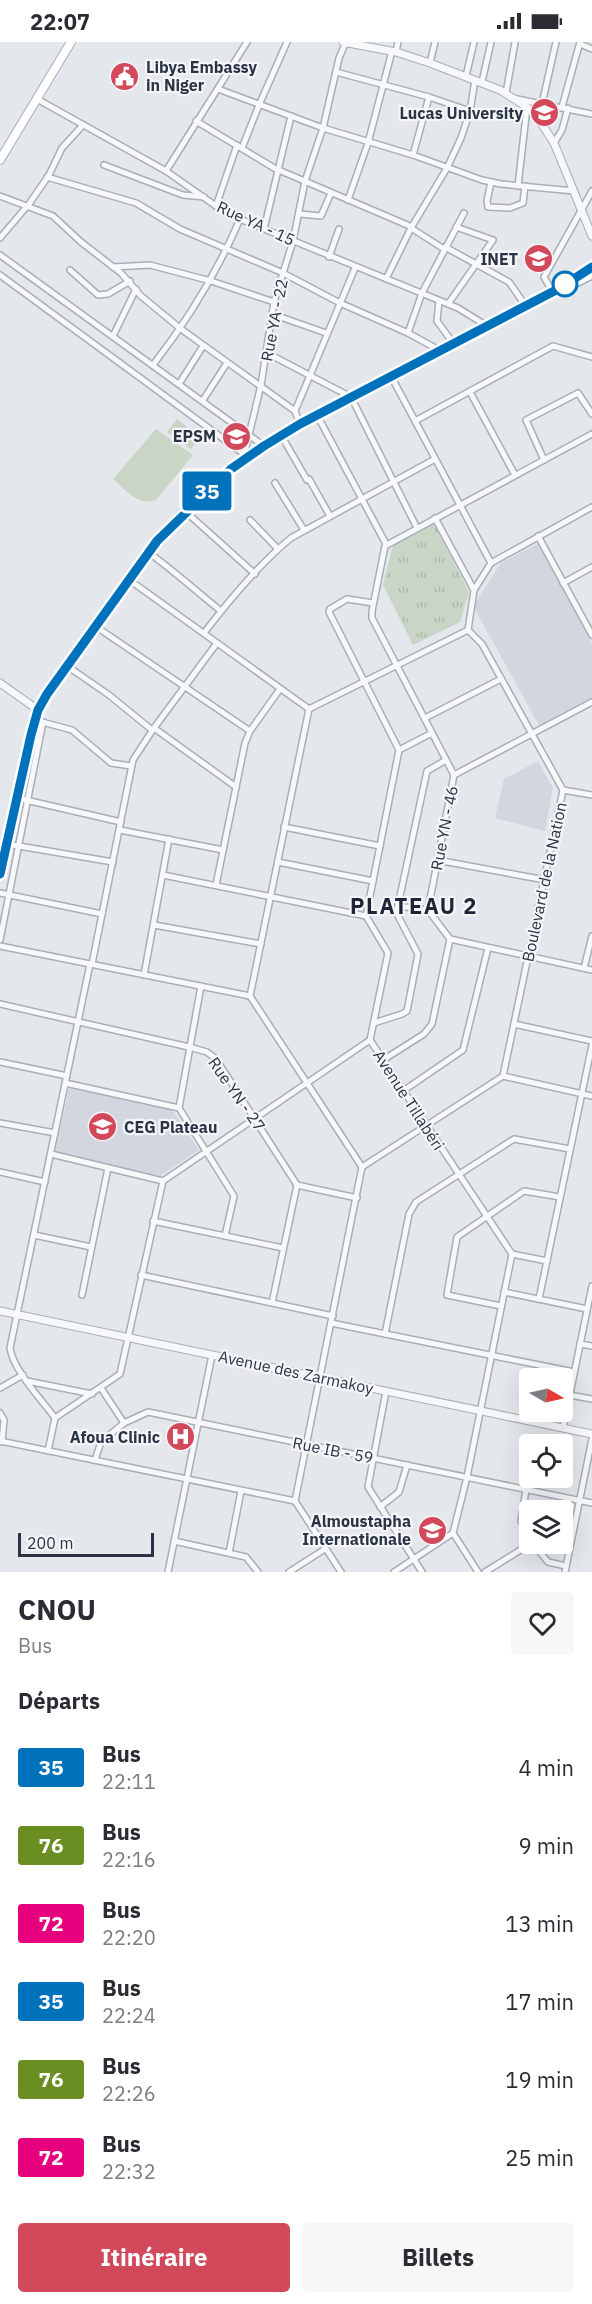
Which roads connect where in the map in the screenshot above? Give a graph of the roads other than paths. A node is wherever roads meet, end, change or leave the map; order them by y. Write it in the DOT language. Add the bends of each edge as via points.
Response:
graph roads {
  1 [pos="71,42"];
  2 [pos="248,42"];
  3 [pos="287,42"];
  4 [pos="345,42"];
  5 [pos="398,42"];
  6 [pos="435,42"];
  7 [pos="474,42"];
  8 [pos="491,42"];
  9 [pos="515,42"];
  10 [pos="556,42"];
  11 [pos="580,43"];
  12 [pos="592,49"];
  13 [pos="394,51"];
  14 [pos="430,63"];
  15 [pos="336,72"];
  16 [pos="466,76"];
  17 [pos="478,81"];
  18 [pos="384,86"];
  19 [pos="218,89"];
  20 [pos="506,93"];
  21 [pos="429,97"];
  22 [pos="515,98"];
  23 [pos="37,99"];
  24 [pos="542,104"];
  25 [pos="259,105"];
  26 [pos="527,107"];
  27 [pos="565,108"];
  28 [pos="470,111"];
  29 [pos="592,114"];
  30 [pos="291,116"];
  31 [pos="195,121"];
  32 [pos="83,125"];
  33 [pos="323,128"];
  34 [pos="368,143"];
  35 [pos="554,143"];
  36 [pos="239,147"];
  37 [pos="413,155"];
  38 [pos="0,160"];
  39 [pos="104,165"];
  40 [pos="447,168"];
  41 [pos="276,169"];
  42 [pos="165,171"];
  43 [pos="47,177"];
  44 [pos="305,181"];
  45 [pos="491,182"];
  46 [pos="522,186"];
  47 [pos="574,191"];
  48 [pos="592,191"];
  49 [pos="331,193"];
  50 [pos="0,196"];
  51 [pos="204,198"];
  52 [pos="348,200"];
  53 [pos="28,206"];
  54 [pos="216,206"];
  55 [pos="582,210"];
  56 [pos="464,213"];
  57 [pos="300,214"];
  58 [pos="240,219"];
  59 [pos="456,227"];
  60 [pos="412,228"];
  61 [pos="264,229"];
  62 [pos="339,229"];
  63 [pos="592,236"];
  64 [pos="0,238"];
  65 [pos="293,241"];
  66 [pos="227,248"];
  67 [pos="445,248"];
  68 [pos="0,255"];
  69 [pos="329,256"];
  70 [pos="476,263"];
  71 [pos="113,267"];
  72 [pos="592,267"];
  73 [pos="355,268"];
  74 [pos="70,270"];
  75 [pos="283,273"];
  76 [pos="592,274"];
  77 [pos="0,275"];
  78 [pos="387,279"];
  79 [pos="130,281"];
  80 [pos="211,281"];
  81 [pos="563,286"];
  82 [pos="136,289"];
  83 [pos="552,291"];
  84 [pos="422,293"];
  85 [pos="439,301"];
  86 [pos="274,302"];
  87 [pos="340,303"];
  88 [pos="448,304"];
  89 [pos="525,305"];
  90 [pos="272,314"];
  91 [pos="487,326"];
  92 [pos="181,329"];
  93 [pos="326,333"];
  94 [pos="408,333"];
  95 [pos="113,336"];
  96 [pos="453,343"];
  97 [pos="203,346"];
  98 [pos="439,350"];
  99 [pos="267,353"];
  100 [pos="592,357"];
  101 [pos="227,363"];
  102 [pos="153,365"];
  103 [pos="310,374"];
  104 [pos="391,376"];
  105 [pos="179,384"];
  106 [pos="261,385"];
  107 [pos="470,392"];
  108 [pos="351,397"];
  109 [pos="203,400"];
  110 [pos="295,411"];
  111 [pos="592,414"];
  112 [pos="317,415"];
  113 [pos="415,421"];
  114 [pos="300,424"];
  115 [pos="249,433"];
  116 [pos="592,434"];
  117 [pos="281,435"];
  118 [pos="264,446"];
  119 [pos="244,457"];
  120 [pos="435,459"];
  121 [pos="544,460"];
  122 [pos="515,475"];
  123 [pos="392,482"];
  124 [pos="275,483"];
  125 [pos="362,499"];
  126 [pos="460,505"];
  127 [pos="592,507"];
  128 [pos="185,512"];
  129 [pos="330,516"];
  130 [pos="435,518"];
  131 [pos="250,520"];
  132 [pos="417,528"];
  133 [pos="304,530"];
  134 [pos="538,536"];
  135 [pos="385,545"];
  136 [pos="278,549"];
  137 [pos="148,552"];
  138 [pos="491,563"];
  139 [pos="592,567"];
  140 [pos="255,574"];
  141 [pos="128,579"];
  142 [pos="563,583"];
  143 [pos="474,590"];
  144 [pos="373,603"];
  145 [pos="221,611"];
  146 [pos="589,623"];
  147 [pos="95,626"];
  148 [pos="468,630"];
  149 [pos="204,633"];
  150 [pos="592,635"];
  151 [pos="217,643"];
  152 [pos="397,664"];
  153 [pos="67,666"];
  154 [pos="501,679"];
  155 [pos="364,681"];
  156 [pos="0,683"];
  157 [pos="185,687"];
  158 [pos="280,689"];
  159 [pos="592,702"];
  160 [pos="309,710"];
  161 [pos="39,717"];
  162 [pos="425,718"];
  163 [pos="153,729"];
  164 [pos="250,731"];
  165 [pos="432,733"];
  166 [pos="532,734"];
  167 [pos="399,750"];
  168 [pos="446,760"];
  169 [pos="131,766"];
  170 [pos="454,775"];
  171 [pos="236,787"];
  172 [pos="563,790"];
  173 [pos="592,795"];
  174 [pos="17,798"];
  175 [pos="28,800"];
  176 [pos="121,822"];
  177 [pos="284,827"];
  178 [pos="120,830"];
  179 [pos="169,839"];
  180 [pos="7,844"];
  181 [pos="18,846"];
  182 [pos="380,846"];
  183 [pos="223,850"];
  184 [pos="438,860"];
  185 [pos="113,862"];
  186 [pos="278,862"];
  187 [pos="0,874"];
  188 [pos="163,875"];
  189 [pos="545,880"];
  190 [pos="374,882"];
  191 [pos="216,885"];
  192 [pos="0,892"];
  193 [pos="9,894"];
  194 [pos="270,896"];
  195 [pos="398,906"];
  196 [pos="428,910"];
  197 [pos="102,914"];
  198 [pos="366,916"];
  199 [pos="154,925"];
  200 [pos="450,939"];
  201 [pos="0,940"];
  202 [pos="592,940"];
  203 [pos="261,944"];
  204 [pos="0,946"];
  205 [pos="488,948"];
  206 [pos="528,956"];
  207 [pos="91,964"];
  208 [pos="584,969"];
  209 [pos="592,970"];
  210 [pos="144,975"];
  211 [pos="201,986"];
  212 [pos="250,996"];
  213 [pos="0,1004"];
  214 [pos="78,1022"];
  215 [pos="374,1023"];
  216 [pos="514,1024"];
  217 [pos="370,1040"];
  218 [pos="592,1041"];
  219 [pos="592,1046"];
  220 [pos="189,1047"];
  221 [pos="383,1060"];
  222 [pos="0,1062"];
  223 [pos="502,1076"];
  224 [pos="66,1079"];
  225 [pos="307,1083"];
  226 [pos="403,1091"];
  227 [pos="582,1094"];
  228 [pos="592,1096"];
  229 [pos="179,1108"];
  230 [pos="255,1118"];
  231 [pos="0,1123"];
  232 [pos="426,1126"];
  233 [pos="55,1133"];
  234 [pos="570,1149"];
  235 [pos="206,1151"];
  236 [pos="51,1154"];
  237 [pos="363,1167"];
  238 [pos="108,1168"];
  239 [pos="0,1172"];
  240 [pos="458,1175"];
  241 [pos="163,1181"];
  242 [pos="45,1182"];
  243 [pos="297,1185"];
  244 [pos="560,1197"];
  245 [pos="357,1198"];
  246 [pos="486,1216"];
  247 [pos="153,1221"];
  248 [pos="34,1235"];
  249 [pos="225,1236"];
  250 [pos="91,1247"];
  251 [pos="283,1248"];
  252 [pos="512,1254"];
  253 [pos="547,1261"];
  254 [pos="141,1275"];
  255 [pos="592,1286"];
  256 [pos="504,1292"];
  257 [pos="82,1295"];
  258 [pos="539,1299"];
  259 [pos="590,1301"];
  260 [pos="272,1303"];
  261 [pos="501,1306"];
  262 [pos="587,1309"];
  263 [pos="0,1311"];
  264 [pos="18,1315"];
  265 [pos="333,1316"];
  266 [pos="331,1323"];
  267 [pos="385,1334"];
  268 [pos="127,1337"];
  269 [pos="580,1344"];
  270 [pos="592,1346"];
  271 [pos="212,1355"];
  272 [pos="492,1355"];
  273 [pos="574,1372"];
  274 [pos="23,1375"];
  275 [pos="319,1377"];
  276 [pos="573,1377"];
  277 [pos="27,1381"];
  278 [pos="0,1388"];
  279 [pos="101,1388"];
  280 [pos="386,1391"];
  281 [pos="92,1394"];
  282 [pos="573,1396"];
  283 [pos="592,1399"];
  284 [pos="480,1411"];
  285 [pos="0,1413"];
  286 [pos="55,1418"];
  287 [pos="564,1422"];
  288 [pos="124,1424"];
  289 [pos="199,1424"];
  290 [pos="563,1428"];
  291 [pos="592,1434"];
  292 [pos="592,1439"];
  293 [pos="1,1442"];
  294 [pos="306,1446"];
  295 [pos="48,1451"];
  296 [pos="373,1458"];
  297 [pos="95,1460"];
  298 [pos="407,1465"];
  299 [pos="467,1477"];
  300 [pos="187,1480"];
  301 [pos="526,1490"];
  302 [pos="241,1491"];
  303 [pos="524,1500"];
  304 [pos="295,1501"];
  305 [pos="580,1501"];
  306 [pos="592,1503"];
  307 [pos="380,1507"];
  308 [pos="453,1533"];
  309 [pos="174,1541"];
  310 [pos="326,1549"];
  311 [pos="519,1552"];
  312 [pos="229,1553"];
  313 [pos="541,1554"];
  314 [pos="414,1559"];
  315 [pos="566,1569"];
  316 [pos="168,1572"];
  317 [pos="258,1572"];
  318 [pos="289,1572"];
  319 [pos="341,1572"];
  320 [pos="394,1572"];
  321 [pos="423,1572"];
  322 [pos="478,1572"];
  323 [pos="485,1572"];
  1 -- 23 [label="main road"];
  2 -- 19 [label="street"];
  3 -- 25 [label="street"];
  4 -- 13 [label="street"];
  4 -- 15 [label="street, Rue YA - 22"];
  5 -- 13 [label="street"];
  6 -- 14 [label="street"];
  7 -- 16 [label="street"];
  8 -- 17 [label="street"];
  9 -- 20 [label="street"];
  10 -- 24 [label="street"];
  11 -- 12 [label="street"];
  11 -- 27 [label="street"];
  13 -- 14 [label="street"];
  13 -- 18 [label="street"];
  14 -- 16 [label="street"];
  15 -- 18 [label="street"];
  15 -- 33 [label="street, Rue YA - 22"];
  16 -- 17 [label="street"];
  17 -- 20 [label="street"];
  17 -- 28 [label="street"];
  18 -- 21 [label="street"];
  18 -- 34 [label="street"];
  19 -- 25 [label="street"];
  19 -- 31 [label="street"];
  20 -- 22 [label="street"];
  21 -- 28 [label="street"];
  21 -- 37 [label="street"];
  22 -- 24 [label="street"];
  22 -- 26 [label="street"];
  23 -- 32 [label="street, Rue YA - 15"];
  23 -- 38 [label="main road"];
  24 -- 27 [label="street"];
  25 -- 30 [label="street"];
  25 -- 36 [label="street"];
  26 -- 35 [label="street"];
  26 -- 46 [label="street"];
  27 -- 29 [label="street"];
  27 -- 35 [label="street" via="562,130"];
  28 -- 40 [label="street"];
  30 -- 33 [label="street"];
  30 -- 41 [label="street"];
  31 -- 36 [label="street"];
  31 -- 42 [label="street"];
  32 -- 42 [label="street, Rue YA - 15"];
  32 -- 43 [label="street" via="62,148"];
  33 -- 34 [label="street"];
  33 -- 44 [label="street, Rue YA - 22"];
  34 -- 37 [label="street"];
  34 -- 52 [label="street"];
  35 -- 47 [label="street"];
  36 -- 41 [label="street"];
  36 -- 54 [label="street"];
  37 -- 40 [label="street"];
  39 -- 51 [label="street" via="183,195"];
  40 -- 45 [label="street"];
  40 -- 60 [label="street"];
  41 -- 44 [label="street"];
  41 -- 61 [label="street"];
  42 -- 51 [label="street, Rue YA - 15"];
  43 -- 53 [label="street"];
  43 -- 66 [label="street" via="136,203 180,229"];
  44 -- 49 [label="street"];
  44 -- 57 [label="street, Rue YA - 22"];
  45 -- 46 [label="street"];
  45 -- 46 [label="street" via="488,207 517,207 523,203"];
  46 -- 47 [label="street"];
  47 -- 55 [label="street"];
  48 -- 55 [label="street"];
  49 -- 52 [label="street"];
  49 -- 57 [label="street" via="321,216"];
  50 -- 53 [label="street"];
  51 -- 54 [label="street, Rue YA - 15"];
  52 -- 60 [label="street"];
  53 -- 64 [label="street"];
  53 -- 71 [label="street" via="53,216"];
  54 -- 58 [label="street, Rue YA - 15"];
  55 -- 63 [label="street"];
  55 -- 83 [label="street" via="544,277"];
  56 -- 59 [label="street"];
  57 -- 65 [label="street, Rue YA - 22"];
  58 -- 61 [label="street, Rue YA - 15"];
  58 -- 66 [label="street"];
  59 -- 67 [label="street"];
  59 -- 70 [label="street" via="493,240"];
  60 -- 67 [label="street"];
  60 -- 78 [label="street"];
  61 -- 65 [label="street, Rue YA - 15"];
  62 -- 69 [label="street"];
  65 -- 69 [label="street, Rue YA - 15"];
  65 -- 75 [label="street, Rue YA - 22"];
  66 -- 75 [label="street"];
  66 -- 80 [label="street"];
  67 -- 70 [label="street"];
  67 -- 84 [label="street"];
  68 -- 95 [label="street"];
  69 -- 73 [label="street, Rue YA - 15"];
  70 -- 88 [label="street"];
  70 -- 89 [label="street" via="510,283"];
  71 -- 79 [label="street"];
  71 -- 80 [label="street" via="150,265"];
  72 -- 81 [label="highway"];
  73 -- 78 [label="street, Rue YA - 15"];
  73 -- 87 [label="street"];
  74 -- 79 [label="street" via="98,294 108,294"];
  75 -- 86 [label="street, Rue YA - 22"];
  75 -- 87 [label="street"];
  76 -- 81 [label="highway"];
  77 -- 119 [label="street"];
  78 -- 84 [label="street, Rue YA - 15"];
  79 -- 82 [label="street"];
  80 -- 86 [label="street"];
  80 -- 92 [label="street"];
  81 -- 83 [label="highway"];
  82 -- 92 [label="street"];
  82 -- 95 [label="street"];
  83 -- 89 [label="highway"];
  84 -- 85 [label="street, Rue YA - 15"];
  84 -- 94 [label="street"];
  85 -- 88 [label="street, Rue YA - 15"];
  85 -- 96 [label="street" via="437,321"];
  86 -- 90 [label="street, Rue YA - 22"];
  87 -- 93 [label="street"];
  87 -- 94 [label="street"];
  88 -- 91 [label="street, Rue YA - 15"];
  89 -- 91 [label="highway"];
  90 -- 93 [label="street"];
  90 -- 99 [label="street, Rue YA - 22"];
  91 -- 96 [label="highway"];
  92 -- 97 [label="street"];
  92 -- 102 [label="street"];
  93 -- 103 [label="street"];
  94 -- 98 [label="street"];
  95 -- 102 [label="street"];
  96 -- 98 [label="highway"];
  97 -- 101 [label="street"];
  97 -- 105 [label="street"];
  98 -- 104 [label="highway"];
  99 -- 103 [label="street"];
  99 -- 106 [label="street, Rue YA - 22"];
  100 -- 107 [label="street" via="553,346"];
  101 -- 106 [label="street"];
  101 -- 109 [label="street"];
  102 -- 105 [label="street"];
  103 -- 108 [label="street"];
  103 -- 110 [label="street"];
  104 -- 108 [label="highway"];
  104 -- 113 [label="street"];
  105 -- 109 [label="street"];
  106 -- 110 [label="street"];
  106 -- 115 [label="street, Rue YA - 22"];
  107 -- 113 [label="street"];
  107 -- 122 [label="street"];
  108 -- 112 [label="highway"];
  108 -- 123 [label="street"];
  109 -- 115 [label="street"];
  110 -- 114 [label="street"];
  111 -- 121 [label="street" via="578,393 526,420"];
  112 -- 114 [label="highway"];
  112 -- 125 [label="street"];
  113 -- 120 [label="street"];
  114 -- 117 [label="highway"];
  115 -- 118 [label="street"];
  115 -- 119 [label="street, Rue YA - 22"];
  116 -- 121 [label="street"];
  117 -- 118 [label="highway"];
  117 -- 129 [label="street"];
  118 -- 119 [label="highway"];
  119 -- 128 [label="highway"];
  120 -- 123 [label="street"];
  120 -- 126 [label="street"];
  121 -- 122 [label="street"];
  122 -- 126 [label="street"];
  123 -- 125 [label="street"];
  123 -- 132 [label="street"];
  124 -- 133 [label="street"];
  125 -- 129 [label="street"];
  125 -- 135 [label="street"];
  126 -- 130 [label="street"];
  126 -- 138 [label="street"];
  127 -- 134 [label="street"];
  128 -- 137 [label="highway"];
  128 -- 140 [label="street"];
  129 -- 133 [label="street"];
  130 -- 132 [label="street"];
  130 -- 143 [label="street"];
  131 -- 136 [label="street"];
  132 -- 135 [label="street"];
  133 -- 136 [label="street"];
  134 -- 138 [label="street"];
  134 -- 142 [label="street"];
  135 -- 144 [label="street, Rue YN - 46"];
  136 -- 140 [label="street"];
  137 -- 141 [label="highway"];
  137 -- 145 [label="street"];
  138 -- 143 [label="street"];
  139 -- 142 [label="street"];
  140 -- 145 [label="street"];
  141 -- 147 [label="highway"];
  141 -- 149 [label="street"];
  142 -- 146 [label="street"];
  143 -- 148 [label="street"];
  144 -- 152 [label="street, Rue YN - 46" via="372,618"];
  144 -- 155 [label="street" via="344,600 329,614"];
  145 -- 149 [label="street"];
  146 -- 150 [label="street"];
  147 -- 153 [label="highway"];
  147 -- 157 [label="street"];
  148 -- 152 [label="street"];
  148 -- 154 [label="street, Boulevard de la Nation" via="482,644"];
  149 -- 151 [label="street"];
  151 -- 157 [label="street"];
  151 -- 158 [label="street"];
  152 -- 155 [label="street"];
  152 -- 162 [label="street, Rue YN - 46"];
  153 -- 161 [label="highway"];
  153 -- 163 [label="street"];
  154 -- 162 [label="street"];
  154 -- 166 [label="street, Boulevard de la Nation"];
  155 -- 160 [label="street"];
  155 -- 167 [label="street"];
  156 -- 161 [label="street"];
  157 -- 163 [label="street"];
  157 -- 164 [label="street"];
  158 -- 160 [label="street"];
  158 -- 164 [label="street"];
  159 -- 166 [label="street"];
  160 -- 177 [label="street"];
  161 -- 169 [label="street" via="72,730 109,761"];
  161 -- 174 [label="highway"];
  161 -- 175 [label="street"];
  162 -- 165 [label="street, Rue YN - 46"];
  163 -- 169 [label="street"];
  163 -- 171 [label="street"];
  164 -- 171 [label="street"];
  165 -- 167 [label="street"];
  165 -- 168 [label="street, Rue YN - 46"];
  166 -- 170 [label="street"];
  166 -- 172 [label="street, Boulevard de la Nation"];
  167 -- 182 [label="street"];
  168 -- 170 [label="street, Rue YN - 46"];
  168 -- 195 [label="street" via="427,771"];
  169 -- 176 [label="street"];
  170 -- 184 [label="street, Rue YN - 46"];
  171 -- 183 [label="street"];
  172 -- 173 [label="street"];
  172 -- 189 [label="street, Boulevard de la Nation"];
  174 -- 175 [label="street"];
  174 -- 180 [label="highway"];
  175 -- 176 [label="street"];
  175 -- 181 [label="street"];
  176 -- 178 [label="street"];
  177 -- 182 [label="street"];
  177 -- 186 [label="street"];
  178 -- 179 [label="street"];
  178 -- 185 [label="street"];
  179 -- 183 [label="street"];
  179 -- 188 [label="street"];
  180 -- 181 [label="street"];
  180 -- 187 [label="highway"];
  181 -- 185 [label="street"];
  181 -- 193 [label="street"];
  182 -- 190 [label="street"];
  183 -- 191 [label="street"];
  184 -- 189 [label="street"];
  184 -- 196 [label="street, Rue YN - 46"];
  185 -- 197 [label="street"];
  186 -- 190 [label="street"];
  186 -- 194 [label="street"];
  188 -- 191 [label="street"];
  188 -- 199 [label="street"];
  189 -- 206 [label="street, Boulevard de la Nation"];
  190 -- 198 [label="street"];
  191 -- 194 [label="street"];
  192 -- 193 [label="street"];
  193 -- 197 [label="street"];
  193 -- 201 [label="street"];
  194 -- 198 [label="street"];
  194 -- 203 [label="street"];
  195 -- 196 [label="street"];
  195 -- 215 [label="street" via="398,916 418,954 407,1011"];
  196 -- 200 [label="street"];
  197 -- 207 [label="street"];
  198 -- 215 [label="street, Avenue Tillabéri" via="388,953"];
  199 -- 203 [label="street"];
  199 -- 210 [label="street"];
  200 -- 205 [label="street"];
  200 -- 221 [label="street" via="429,1030"];
  202 -- 208 [label="street"];
  203 -- 212 [label="street"];
  204 -- 207 [label="street"];
  205 -- 206 [label="street"];
  205 -- 226 [label="street" via="463,1050"];
  206 -- 208 [label="street"];
  206 -- 216 [label="street, Boulevard de la Nation"];
  207 -- 210 [label="street"];
  207 -- 214 [label="street"];
  208 -- 209 [label="street"];
  210 -- 211 [label="street"];
  211 -- 212 [label="street"];
  211 -- 220 [label="street"];
  212 -- 225 [label="street"];
  213 -- 214 [label="street, Rue YN - 27"];
  214 -- 220 [label="street, Rue YN - 27"];
  214 -- 224 [label="street"];
  215 -- 217 [label="street, Avenue Tillabéri"];
  216 -- 218 [label="street"];
  216 -- 223 [label="street, Boulevard de la Nation"];
  217 -- 221 [label="street, Avenue Tillabéri"];
  217 -- 225 [label="street"];
  219 -- 227 [label="street"];
  220 -- 229 [label="street"];
  220 -- 230 [label="street, Rue YN - 27" via="212,1055"];
  221 -- 226 [label="street, Avenue Tillabéri"];
  222 -- 224 [label="street"];
  223 -- 227 [label="street"];
  223 -- 232 [label="street"];
  224 -- 229 [label="street"];
  224 -- 233 [label="street"];
  225 -- 230 [label="street"];
  225 -- 237 [label="street"];
  226 -- 232 [label="street, Avenue Tillabéri"];
  227 -- 228 [label="street"];
  227 -- 234 [label="street"];
  229 -- 235 [label="street"];
  230 -- 235 [label="street"];
  230 -- 243 [label="street, Rue YN - 27"];
  231 -- 233 [label="street"];
  232 -- 237 [label="street"];
  232 -- 240 [label="street, Avenue Tillabéri"];
  233 -- 236 [label="street"];
  234 -- 240 [label="street" via="514,1139"];
  234 -- 244 [label="street"];
  235 -- 241 [label="street"];
  235 -- 249 [label="street" via="234,1196"];
  236 -- 238 [label="street"];
  236 -- 242 [label="street"];
  237 -- 245 [label="street"];
  238 -- 241 [label="street"];
  238 -- 250 [label="street"];
  239 -- 242 [label="street"];
  240 -- 246 [label="street, Avenue Tillabéri"];
  240 -- 267 [label="street" via="411,1207"];
  241 -- 247 [label="street"];
  242 -- 248 [label="street"];
  243 -- 245 [label="street"];
  243 -- 251 [label="street"];
  244 -- 246 [label="street" via="524,1191"];
  244 -- 253 [label="street"];
  245 -- 265 [label="street"];
  246 -- 252 [label="street, Avenue Tillabéri"];
  246 -- 261 [label="street" via="457,1237 446,1292 449,1296"];
  247 -- 249 [label="street"];
  247 -- 254 [label="street"];
  248 -- 250 [label="street"];
  248 -- 264 [label="street"];
  249 -- 251 [label="street"];
  250 -- 257 [label="street"];
  251 -- 260 [label="street"];
  252 -- 253 [label="street"];
  252 -- 256 [label="street"];
  253 -- 258 [label="street"];
  254 -- 260 [label="street"];
  254 -- 268 [label="street"];
  255 -- 259 [label="street"];
  256 -- 258 [label="street"];
  256 -- 261 [label="street"];
  258 -- 262 [label="street"];
  259 -- 262 [label="street"];
  260 -- 265 [label="street"];
  261 -- 272 [label="street"];
  262 -- 269 [label="street"];
  263 -- 264 [label="street, Avenue des Zarmakoy"];
  264 -- 268 [label="street, Avenue des Zarmakoy"];
  264 -- 274 [label="street" via="10,1351"];
  265 -- 266 [label="street"];
  266 -- 267 [label="street"];
  266 -- 275 [label="street"];
  267 -- 272 [label="street"];
  268 -- 271 [label="street, Avenue des Zarmakoy"];
  268 -- 279 [label="street" via="120,1374"];
  269 -- 270 [label="street"];
  269 -- 273 [label="street"];
  271 -- 275 [label="street, Avenue des Zarmakoy"];
  271 -- 289 [label="street"];
  272 -- 273 [label="street"];
  272 -- 284 [label="street"];
  273 -- 276 [label="street"];
  274 -- 277 [label="street"];
  274 -- 278 [label="street"];
  275 -- 280 [label="street, Avenue des Zarmakoy"];
  275 -- 294 [label="street"];
  277 -- 281 [label="street"];
  277 -- 286 [label="street"];
  279 -- 281 [label="street"];
  279 -- 288 [label="street"];
  280 -- 284 [label="street, Avenue des Zarmakoy"];
  280 -- 296 [label="street"];
  281 -- 286 [label="street"];
  282 -- 283 [label="street"];
  284 -- 290 [label="street, Avenue des Zarmakoy"];
  284 -- 299 [label="street"];
  285 -- 293 [label="street" via="4,1420"];
  286 -- 295 [label="street"];
  287 -- 290 [label="street"];
  288 -- 289 [label="street, Rue IB - 59" via="148,1412"];
  288 -- 297 [label="street, Rue IB - 59" via="100,1443"];
  289 -- 294 [label="street, Rue IB - 59"];
  289 -- 300 [label="street"];
  290 -- 291 [label="street, Avenue des Zarmakoy"];
  292 -- 305 [label="street"];
  293 -- 295 [label="street"];
  294 -- 296 [label="street, Rue IB - 59"];
  294 -- 304 [label="street"];
  295 -- 297 [label="street"];
  296 -- 298 [label="street, Rue IB - 59"];
  296 -- 307 [label="street" via="368,1487"];
  297 -- 300 [label="street"];
  298 -- 299 [label="street, Rue IB - 59"];
  298 -- 307 [label="street" via="399,1492"];
  299 -- 301 [label="street, Rue IB - 59"];
  299 -- 308 [label="street"];
  300 -- 302 [label="street"];
  300 -- 309 [label="street"];
  301 -- 303 [label="street"];
  301 -- 305 [label="street, Rue IB - 59"];
  302 -- 304 [label="street"];
  302 -- 312 [label="street"];
  304 -- 310 [label="street"];
  305 -- 306 [label="street, Rue IB - 59"];
  305 -- 315 [label="street"];
  307 -- 314 [label="street"];
  308 -- 314 [label="street"];
  308 -- 322 [label="street"];
  309 -- 312 [label="street"];
  309 -- 316 [label="street"];
  310 -- 318 [label="street"];
  310 -- 319 [label="street"];
  311 -- 323 [label="street"];
  312 -- 317 [label="street" via="249,1559"];
  313 -- 315 [label="street" via="548,1562"];
  314 -- 320 [label="street"];
  314 -- 321 [label="street"];
}
